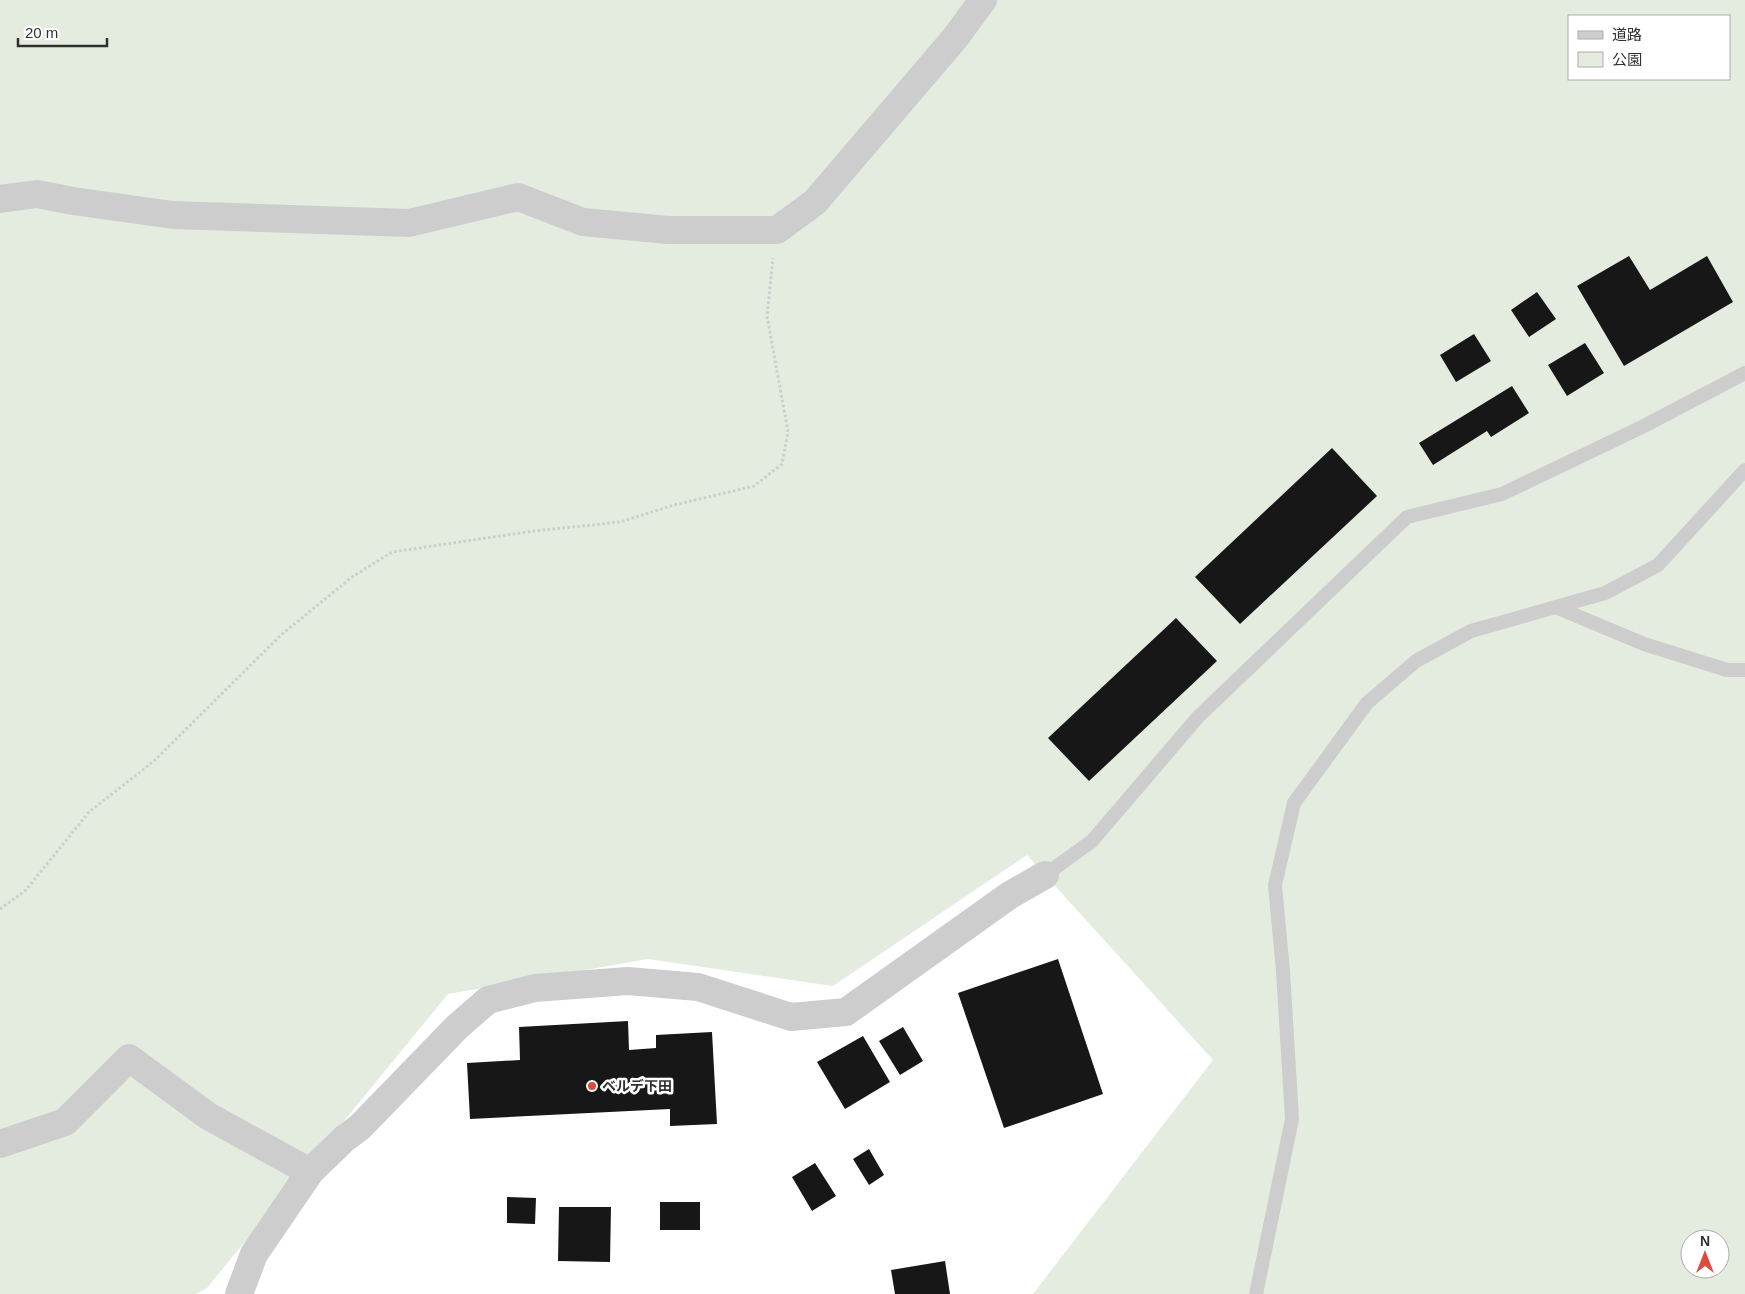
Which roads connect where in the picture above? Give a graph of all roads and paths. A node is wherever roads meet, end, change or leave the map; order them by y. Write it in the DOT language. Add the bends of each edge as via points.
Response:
graph roads {
  1 [pos="984,0"];
  2 [pos="0,199"];
  3 [pos="777,230"];
  4 [pos="1745,373"];
  5 [pos="1745,470"];
  6 [pos="1558,608"];
  7 [pos="1745,670"];
  8 [pos="1045,875"];
  9 [pos="0,909"];
  10 [pos="0,1144"];
  11 [pos="310,1172"];
  12 [pos="239,1294"];
  13 [pos="1256,1294"];
  1 -- 3 [label="street" via="815,202"];
  2 -- 3 [label="street" via="37,194 172,215 409,223 518,197 583,222 668,230"];
  3 -- 9 [label="path" via="767,316 788,432 782,464 754,486 620,522 392,552 352,577 281,635 154,761 89,812 26,890"];
  4 -- 8 [label="lane" via="1502,494 1407,517 1198,717 1092,841"];
  5 -- 6 [label="lane" via="1658,565 1604,593"];
  6 -- 7 [label="lane" via="1644,644 1727,670"];
  6 -- 13 [label="lane" via="1471,631 1416,661 1367,703 1294,803 1275,885 1292,1119"];
  8 -- 11 [label="street" via="1010,895 846,1012 791,1017 698,987 628,981 535,988 488,1000"];
  10 -- 11 [label="street" via="65,1122 129,1058 208,1116"];
  11 -- 12 [label="street" via="254,1254"];
}
